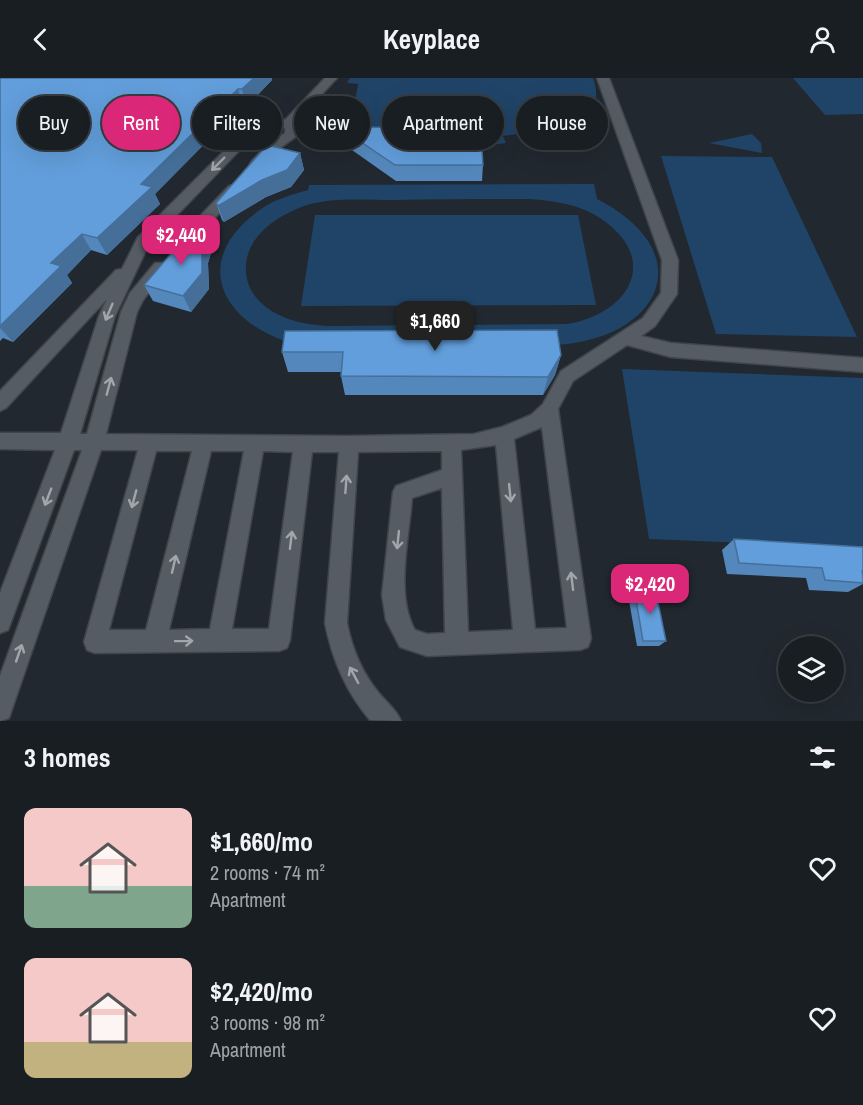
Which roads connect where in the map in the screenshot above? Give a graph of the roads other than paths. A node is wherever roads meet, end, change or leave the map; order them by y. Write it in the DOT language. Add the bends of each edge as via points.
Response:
graph roads {
  1 [pos="331,78"];
  2 [pos="603,78"];
  3 [pos="288,124"];
  4 [pos="135,260"];
  5 [pos="625,338"];
  6 [pos="863,365"];
  7 [pos="0,404"];
  8 [pos="549,409"];
  9 [pos="504,435"];
  10 [pos="68,442"];
  11 [pos="94,442"];
  12 [pos="451,442"];
  13 [pos="1,443"];
  14 [pos="149,443"];
  15 [pos="203,443"];
  16 [pos="255,443"];
  17 [pos="304,443"];
  18 [pos="349,444"];
  19 [pos="452,476"];
  20 [pos="0,622"];
  21 [pos="219,640"];
  22 [pos="155,641"];
  23 [pos="525,641"];
  24 [pos="457,644"];
  25 [pos="0,709"];
  26 [pos="389,721"];
  1 -- 3 [label="lane"];
  2 -- 5 [label="lane" via="670,260 669,294 649,322"];
  3 -- 4 [label="lane, one-way" via="275,121 256,126 143,241"];
  11 -- 3 [label="lane, one-way" via="136,297 275,145 292,135"];
  4 -- 7 [label="lane"];
  4 -- 10 [label="lane, one-way" via="107,316"];
  5 -- 6 [label="lane" via="672,350"];
  5 -- 8 [label="lane" via="567,376"];
  8 -- 9 [label="lane" via="538,422"];
  23 -- 8 [label="lane, one-way" via="580,639"];
  9 -- 12 [label="lane" via="474,442"];
  9 -- 23 [label="lane, one-way"];
  10 -- 11 [label="lane"];
  10 -- 13 [label="lane"];
  10 -- 20 [label="lane, one-way"];
  11 -- 14 [label="lane"];
  25 -- 11 [label="lane, one-way"];
  12 -- 18 [label="lane"];
  12 -- 19 [label="lane"];
  14 -- 15 [label="lane"];
  14 -- 22 [label="lane, one-way" via="95,642"];
  15 -- 16 [label="lane"];
  22 -- 15 [label="lane, one-way"];
  16 -- 17 [label="lane"];
  16 -- 21 [label="lane"];
  17 -- 18 [label="lane"];
  21 -- 17 [label="lane, one-way" via="279,640"];
  26 -- 18 [label="lane, one-way" via="356,681 340,646 336,623"];
  19 -- 24 [label="lane"];
  19 -- 24 [label="lane, one-way" via="403,492 393,595 397,620 408,639 427,645"];
  22 -- 21 [label="lane, one-way"];
  23 -- 24 [label="lane"];
}
